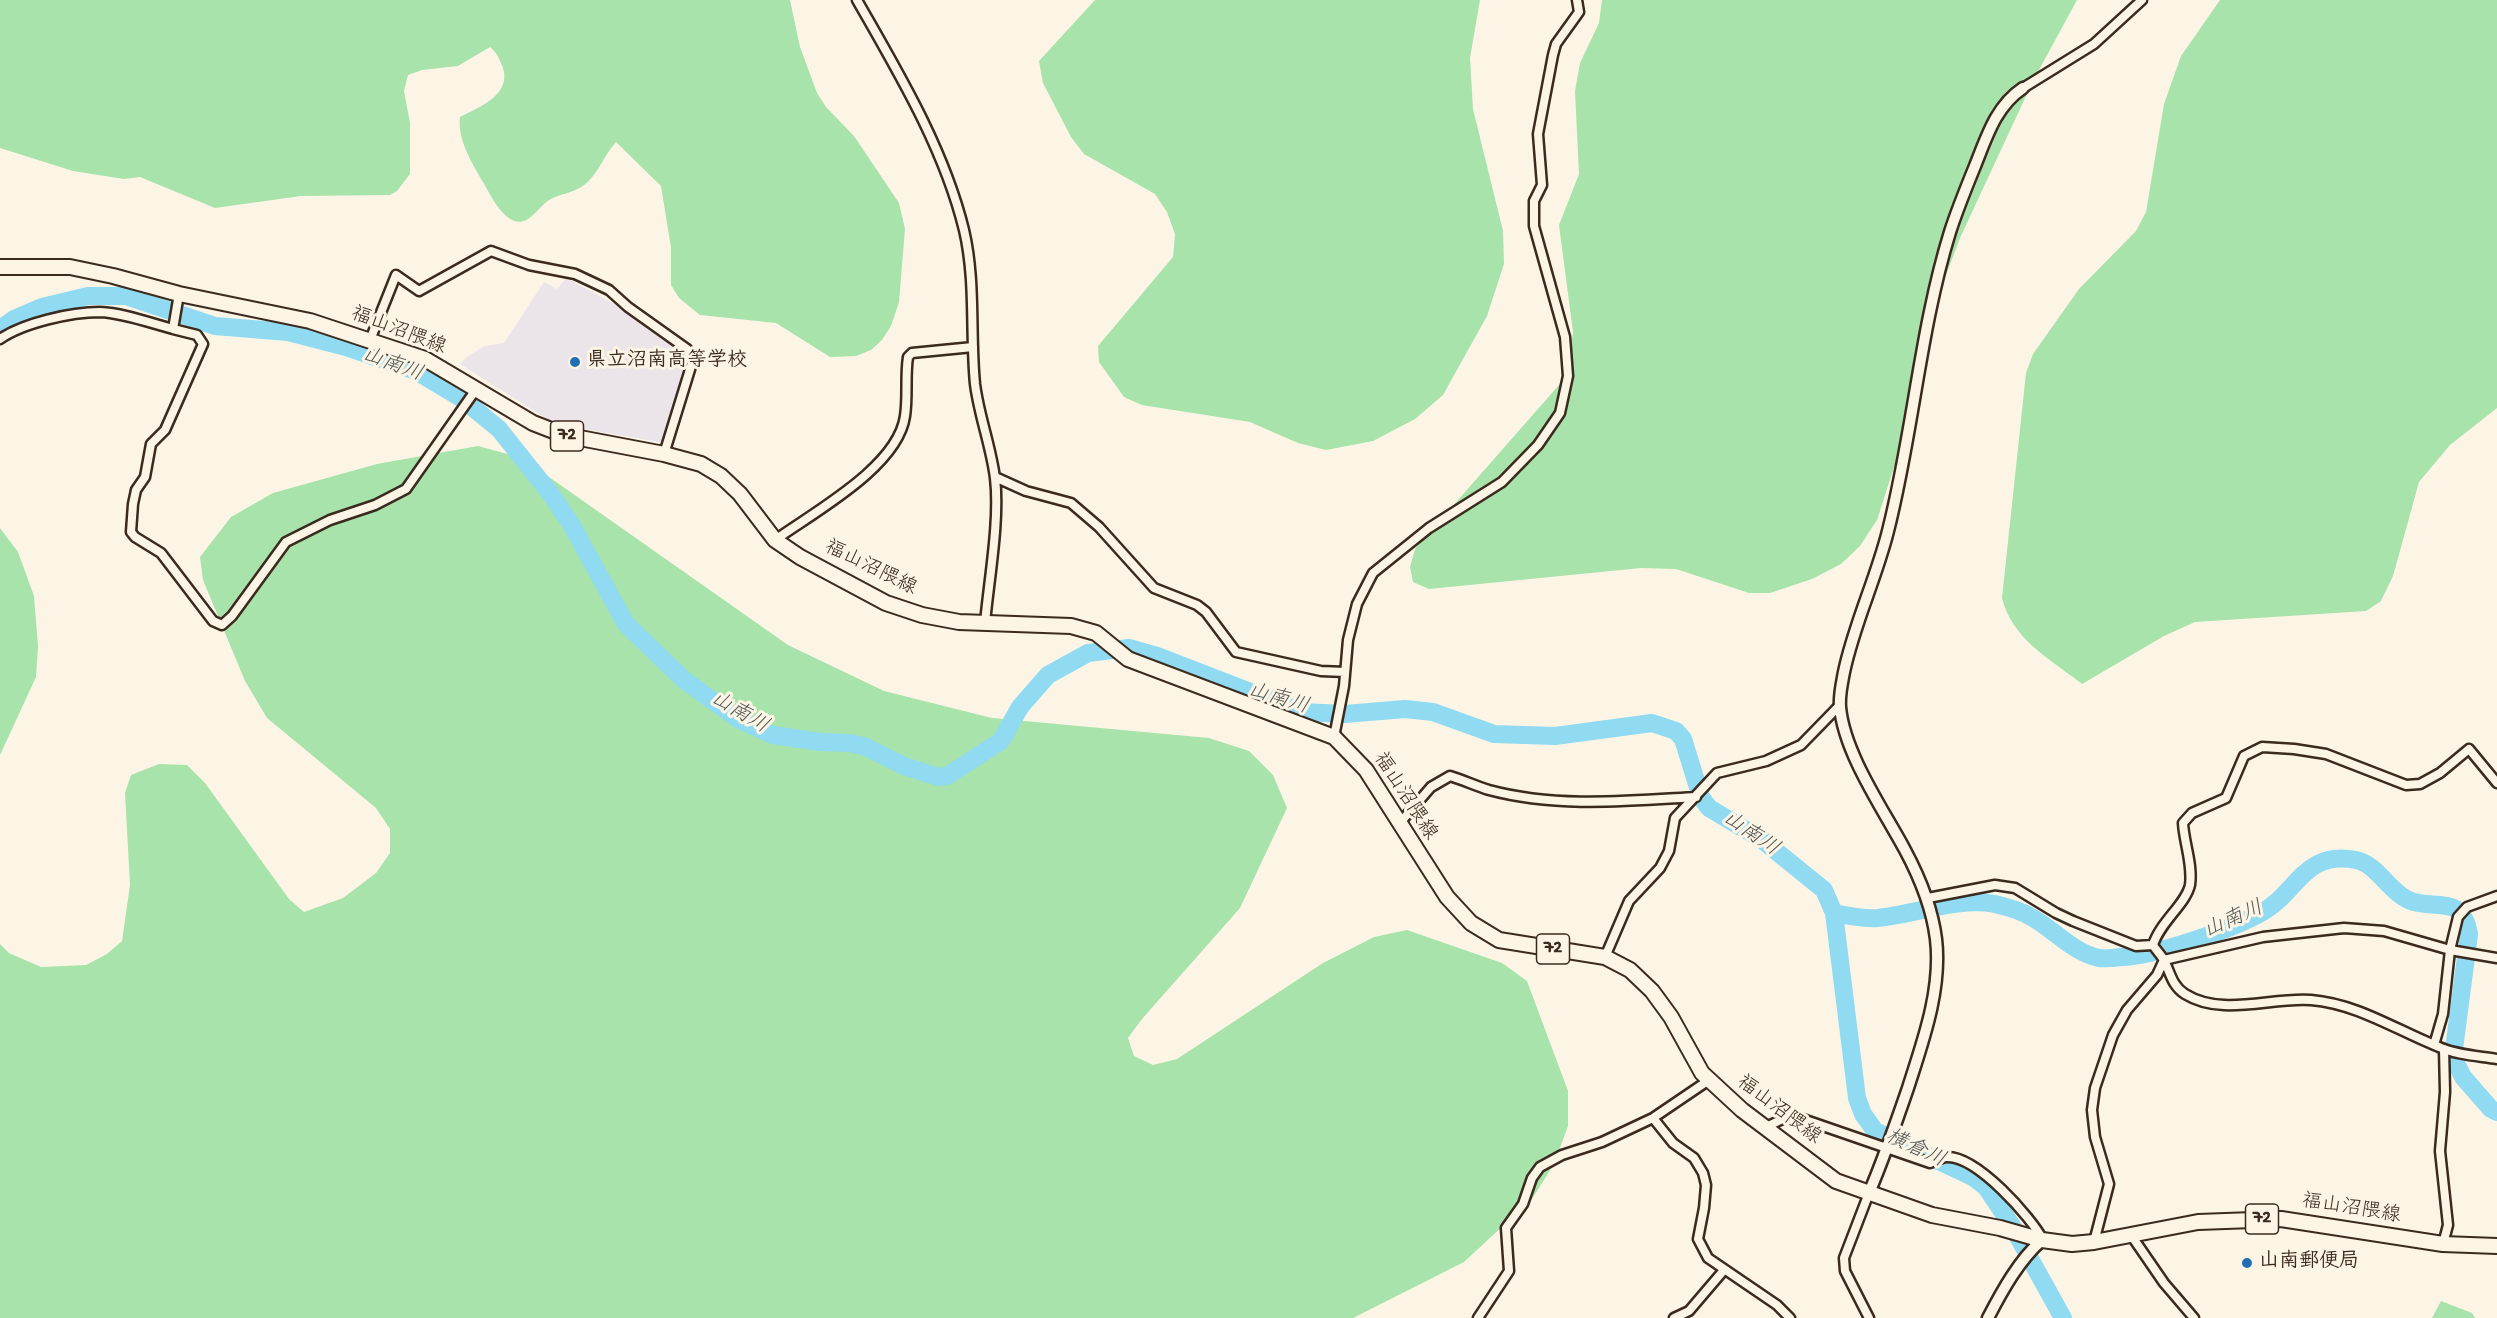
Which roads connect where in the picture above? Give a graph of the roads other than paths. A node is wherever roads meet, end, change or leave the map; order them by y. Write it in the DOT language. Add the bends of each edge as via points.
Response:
graph roads {
  1 [pos="857,0"];
  2 [pos="1577,0"];
  3 [pos="2142,0"];
  4 [pos="2024,88"];
  5 [pos="0,267"];
  6 [pos="178,300"];
  7 [pos="173,328"];
  8 [pos="0,339"];
  9 [pos="370,340"];
  10 [pos="973,347"];
  11 [pos="475,391"];
  12 [pos="664,454"];
  13 [pos="994,477"];
  14 [pos="775,540"];
  15 [pos="985,623"];
  16 [pos="1345,672"];
  17 [pos="1840,705"];
  18 [pos="1334,737"];
  19 [pos="2497,783"];
  20 [pos="1696,797"];
  21 [pos="1399,824"];
  22 [pos="2497,896"];
  23 [pos="1928,898"];
  24 [pos="2153,945"];
  25 [pos="2450,950"];
  26 [pos="1605,957"];
  27 [pos="2497,958"];
  28 [pos="2164,960"];
  29 [pos="2434,1045"];
  30 [pos="2444,1049"];
  31 [pos="2497,1059"];
  32 [pos="1708,1080"];
  33 [pos="1653,1118"];
  34 [pos="1766,1127"];
  35 [pos="1887,1148"];
  36 [pos="1869,1193"];
  37 [pos="2131,1235"];
  38 [pos="2042,1240"];
  39 [pos="2094,1242"];
  40 [pos="2443,1244"];
  41 [pos="2497,1246"];
  42 [pos="1724,1270"];
  43 [pos="1478,1318"];
  44 [pos="1674,1318"];
  45 [pos="1790,1318"];
  46 [pos="1869,1318"];
  47 [pos="1988,1318"];
  48 [pos="2194,1318"];
  1 -- 10 [label="street" via="924,121 950,187 964,230 972,279"];
  2 -- 16 [label="street" via="1579,12 1556,44 1553,55 1538,134 1542,185 1534,201 1534,226 1565,337 1568,376 1560,413 1538,445 1502,482 1430,528 1373,573 1357,604"];
  3 -- 4 [label="street" via="2094,44"];
  4 -- 17 [label="street" via="2003,105 1991,126 1950,232 1935,290 1897,495 1849,647"];
  5 -- 6 [label="main road, 福山沼隈線 / 72" via="70,267 113,276"];
  6 -- 7 [label="street"];
  6 -- 9 [label="main road, 福山沼隈線 / 72" via="310,321"];
  7 -- 8 [label="street" via="100,312 71,315"];
  7 -- 11 [label="street" via="197,335 203,344 165,430 151,444 146,477 136,490 131,532 161,553 213,621 222,625 286,542 406,489"];
  9 -- 11 [label="main road, 福山沼隈線 / 72" via="425,359"];
  9 -- 12 [label="street" via="396,274 419,291 491,251 529,265 575,274 609,290 687,349 692,363"];
  10 -- 13 [label="street" via="978,405"];
  10 -- 14 [label="street" via="912,353 908,357 905,417 900,434 883,459 838,497"];
  11 -- 12 [label="main road, 福山沼隈線 / 72" via="564,435"];
  12 -- 14 [label="main road, 福山沼隈線 / 72" via="701,464 721,476"];
  13 -- 15 [label="street" via="996,504"];
  13 -- 16 [label="street" via="1026,491 1071,503 1099,527 1154,588 1206,612 1236,652"];
  14 -- 15 [label="main road, 福山沼隈線 / 72" via="886,603 921,615"];
  15 -- 18 [label="main road, 福山沼隈線 / 72" via="1071,626 1096,633 1128,659"];
  16 -- 18 [label="street"];
  17 -- 20 [label="street" via="1801,745 1766,761 1717,773"];
  17 -- 23 [label="street" via="1850,749"];
  18 -- 21 [label="main road, 福山沼隈線 / 72" via="1366,770"];
  19 -- 24 [label="street" via="2469,749 2440,773 2420,784 2406,785 2326,753 2294,748 2255,750 2244,756 2226,798 2192,813 2183,823 2190,886"];
  20 -- 21 [label="street" via="1564,801 1488,790 1450,776 1431,787"];
  20 -- 26 [label="street" via="1675,818 1670,850 1660,868 1629,901"];
  21 -- 26 [label="main road, 福山沼隈線 / 72" via="1447,897 1471,923 1499,940"];
  22 -- 25 [label="street" via="2467,907 2458,917"];
  23 -- 24 [label="street" via="1995,885 2015,888 2056,914 2136,946"];
  23 -- 35 [label="street" via="1937,942 1936,980 1924,1038"];
  24 -- 28 [label="street"];
  25 -- 27 [label="street"];
  25 -- 28 [label="street" via="2384,932 2344,928 2263,937"];
  25 -- 29 [label="street" via="2443,1014"];
  26 -- 32 [label="main road, 福山沼隈線 / 72" via="1630,970 1652,991"];
  28 -- 29 [label="street" via="2168,975 2183,993 2206,1002 2311,1000 2352,1008"];
  28 -- 39 [label="street" via="2113,1035 2095,1088 2095,1137 2109,1184"];
  29 -- 30 [label="street"];
  30 -- 31 [label="street"];
  30 -- 40 [label="street" via="2440,1150 2448,1225"];
  32 -- 33 [label="street"];
  32 -- 34 [label="main road, 福山沼隈線 / 72"];
  33 -- 42 [label="street" via="1673,1143 1694,1158 1703,1173 1706,1185 1698,1239 1708,1258"];
  33 -- 43 [label="street" via="1540,1167 1523,1204 1506,1228 1509,1271"];
  34 -- 35 [label="street" via="1791,1115"];
  34 -- 36 [label="main road, 福山沼隈線 / 72" via="1836,1181"];
  35 -- 36 [label="street"];
  35 -- 38 [label="street" via="1929,1163 1948,1157 1968,1163 1993,1182"];
  36 -- 38 [label="main road, 福山沼隈線 / 72" via="1932,1215"];
  36 -- 46 [label="street" via="1844,1258 1845,1271"];
  37 -- 39 [label="main road, 福山沼隈線 / 72"];
  37 -- 40 [label="main road, 福山沼隈線 / 72" via="2198,1222 2281,1219"];
  37 -- 48 [label="street"];
  38 -- 39 [label="main road, 福山沼隈線 / 72"];
  38 -- 47 [label="street" via="2031,1250"];
  40 -- 41 [label="main road, 福山沼隈線 / 72"];
  42 -- 44 [label="street" via="1689,1311"];
  42 -- 45 [label="street"];
}
